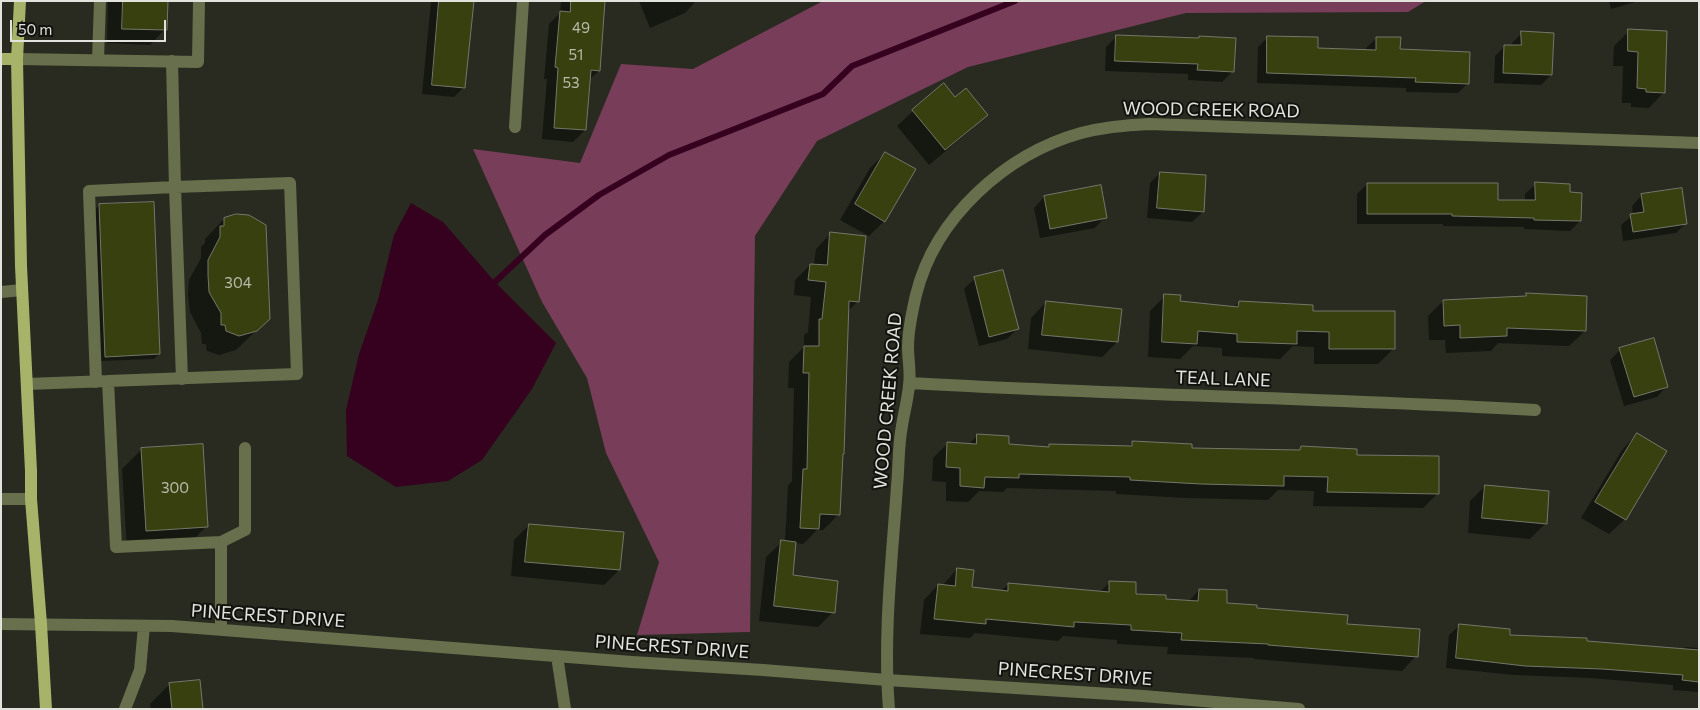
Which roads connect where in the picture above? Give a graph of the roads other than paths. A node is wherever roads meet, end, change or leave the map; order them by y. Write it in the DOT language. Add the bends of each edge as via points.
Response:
graph roads {
  1 [pos="20,1"];
  2 [pos="100,1"];
  3 [pos="199,1"];
  4 [pos="523,1"];
  5 [pos="1,59"];
  6 [pos="17,59"];
  7 [pos="98,60"];
  8 [pos="172,61"];
  9 [pos="515,127"];
  10 [pos="1699,143"];
  11 [pos="175,187"];
  12 [pos="22,290"];
  13 [pos="1,292"];
  14 [pos="182,378"];
  15 [pos="102,381"];
  16 [pos="27,384"];
  17 [pos="910,384"];
  18 [pos="1535,410"];
  19 [pos="245,448"];
  20 [pos="1,499"];
  21 [pos="31,499"];
  22 [pos="221,542"];
  23 [pos="1,624"];
  24 [pos="41,624"];
  25 [pos="144,626"];
  26 [pos="221,630"];
  27 [pos="557,656"];
  28 [pos="887,680"];
  29 [pos="46,709"];
  30 [pos="125,709"];
  31 [pos="565,709"];
  32 [pos="889,709"];
  33 [pos="1299,709"];
  1 -- 6 [label="main road"];
  2 -- 7 [label="street"];
  3 -- 8 [label="street" via="198,62"];
  4 -- 9 [label="street"];
  5 -- 6 [label="main road"];
  6 -- 7 [label="street"];
  6 -- 12 [label="main road"];
  7 -- 8 [label="street"];
  8 -- 11 [label="street"];
  10 -- 17 [label="street, WOOD CREEK ROAD" via="1149,124 1081,133 1044,147 1006,169 973,197 947,228 929,260 916,295 909,334"];
  11 -- 14 [label="street"];
  11 -- 14 [label="street" via="290,183 297,374"];
  11 -- 15 [label="street" via="89,191"];
  12 -- 13 [label="street"];
  12 -- 16 [label="main road"];
  14 -- 15 [label="street"];
  15 -- 16 [label="street"];
  15 -- 22 [label="street" via="116,547"];
  16 -- 21 [label="main road"];
  17 -- 18 [label="street, TEAL LANE"];
  17 -- 28 [label="street, WOOD CREEK ROAD" via="901,428"];
  19 -- 22 [label="street" via="245,530"];
  20 -- 21 [label="street"];
  21 -- 24 [label="main road"];
  22 -- 26 [label="street"];
  23 -- 24 [label="street, PINECREST DRIVE"];
  24 -- 25 [label="street, PINECREST DRIVE"];
  24 -- 29 [label="main road"];
  25 -- 26 [label="street, PINECREST DRIVE"];
  25 -- 30 [label="street" via="140,670"];
  26 -- 27 [label="street, PINECREST DRIVE"];
  27 -- 28 [label="street, PINECREST DRIVE"];
  27 -- 31 [label="street"];
  28 -- 32 [label="street, WOOD CREEK ROAD"];
  28 -- 33 [label="street, PINECREST DRIVE"];
}
